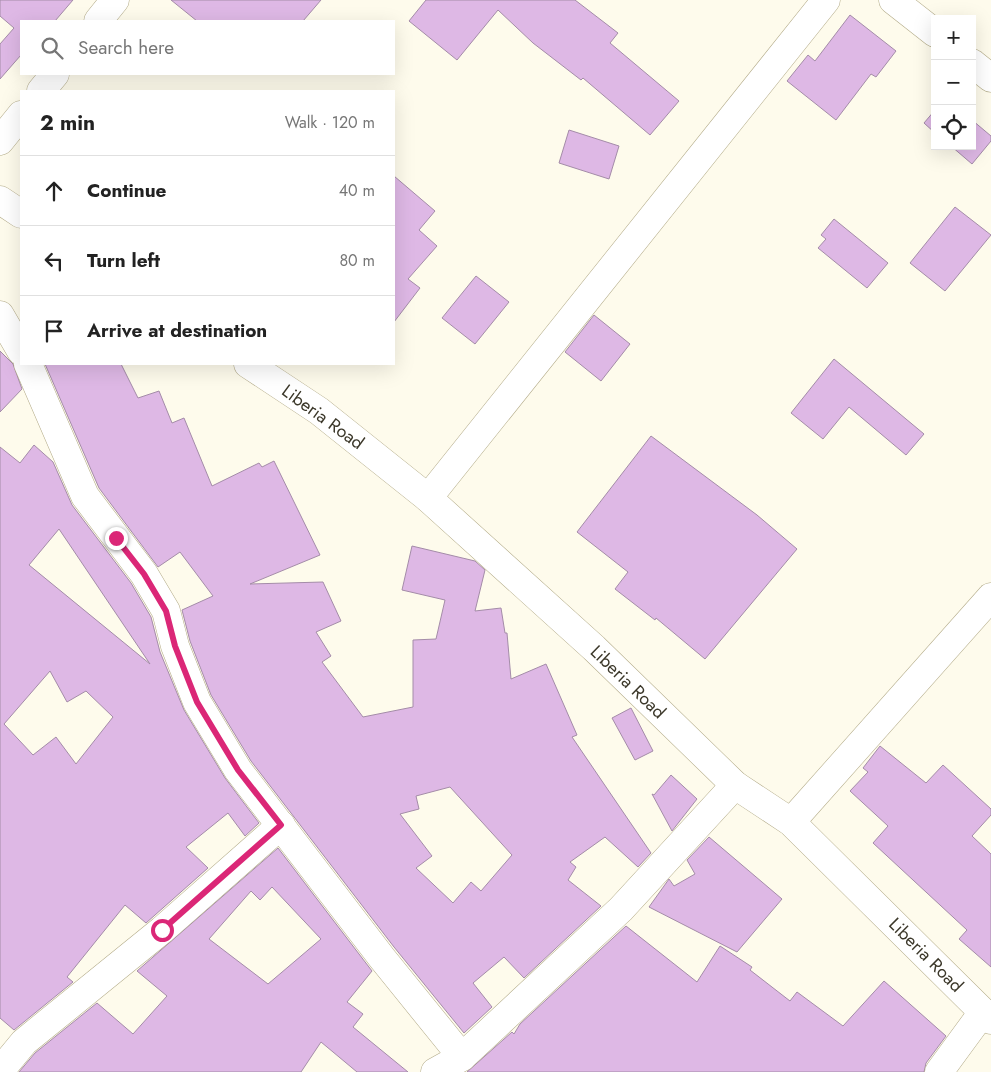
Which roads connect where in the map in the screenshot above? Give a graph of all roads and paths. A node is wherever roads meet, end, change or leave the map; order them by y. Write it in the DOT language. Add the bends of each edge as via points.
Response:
graph roads {
  1 [pos="115,0"];
  2 [pos="826,0"];
  3 [pos="893,0"];
  4 [pos="99,20"];
  5 [pos="931,30"];
  6 [pos="976,66"];
  7 [pos="54,75"];
  8 [pos="991,78"];
  9 [pos="41,90"];
  10 [pos="20,116"];
  11 [pos="0,141"];
  12 [pos="0,200"];
  13 [pos="20,213"];
  14 [pos="0,315"];
  15 [pos="20,350"];
  16 [pos="28,365"];
  17 [pos="250,365"];
  18 [pos="428,498"];
  19 [pos="991,597"];
  20 [pos="735,785"];
  21 [pos="791,822"];
  22 [pos="281,825"];
  23 [pos="987,1016"];
  24 [pos="462,1057"];
  25 [pos="0,1072"];
  26 [pos="435,1072"];
  27 [pos="939,1072"];
  1 -- 4 [label="street"];
  2 -- 18 [label="street"];
  3 -- 5 [label="street"];
  6 -- 8 [label="street"];
  7 -- 9 [label="street"];
  10 -- 11 [label="street"];
  12 -- 13 [label="street"];
  14 -- 15 [label="street"];
  16 -- 22 [label="street" via="85,496 144,574 166,611 175,646 197,702 238,770"];
  17 -- 18 [label="street, Liberia Road" via="319,410"];
  18 -- 20 [label="street, Liberia Road" via="594,648"];
  19 -- 21 [label="street"];
  20 -- 21 [label="street, Liberia Road"];
  20 -- 24 [label="street" via="621,908"];
  21 -- 23 [label="street, Liberia Road"];
  22 -- 24 [label="street"];
  22 -- 25 [label="street" via="162,930 24,1042"];
  23 -- 27 [label="street"];
  24 -- 26 [label="street"];
}
